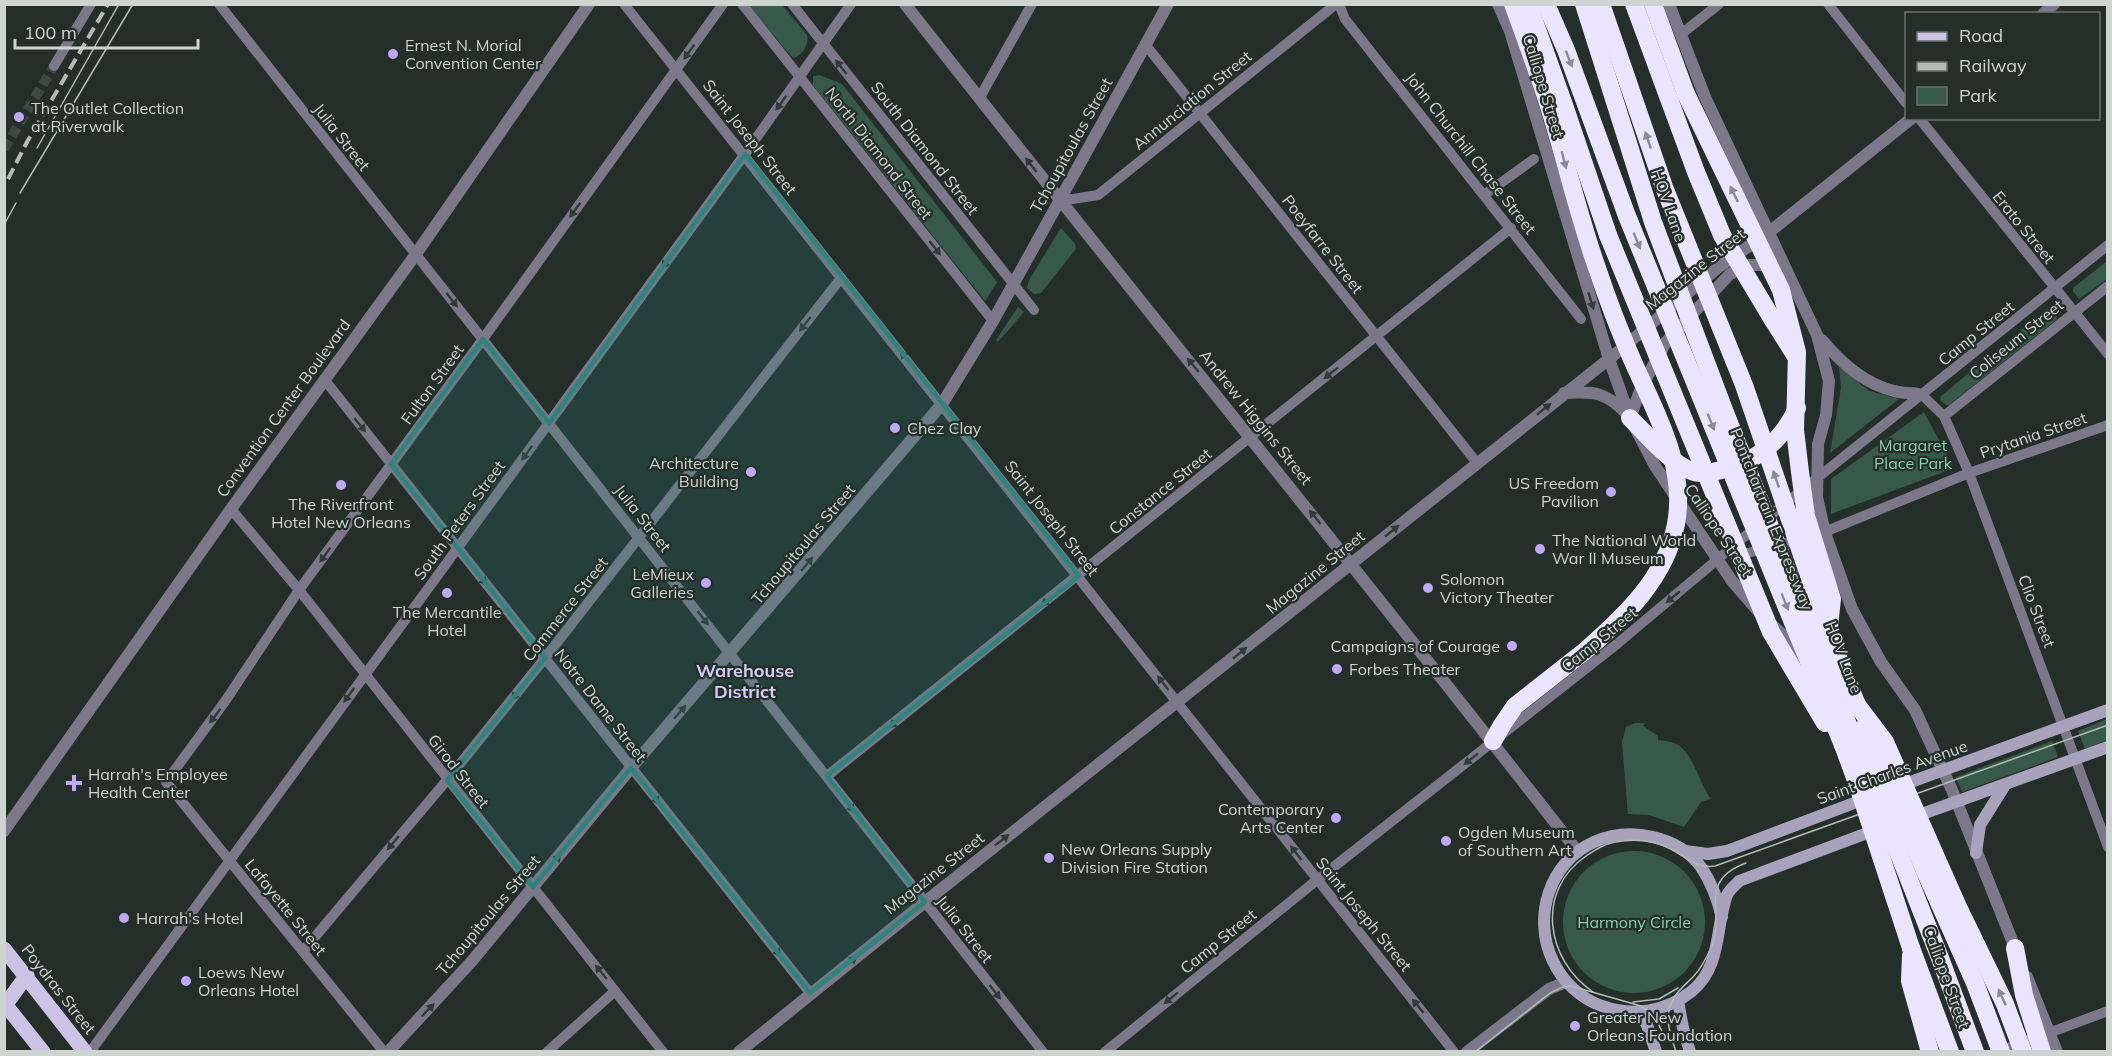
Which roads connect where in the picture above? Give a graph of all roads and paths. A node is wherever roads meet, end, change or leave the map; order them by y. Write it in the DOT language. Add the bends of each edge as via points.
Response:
graph roads {
  1 [pos="91,4"];
  2 [pos="219,4"];
  3 [pos="590,4"];
  4 [pos="624,4"];
  5 [pos="723,4"];
  6 [pos="742,4"];
  7 [pos="792,4"];
  8 [pos="851,4"];
  9 [pos="905,4"];
  10 [pos="1032,4"];
  11 [pos="1168,4"];
  12 [pos="1338,4"];
  13 [pos="1498,4"];
  14 [pos="1513,4"];
  15 [pos="1528,4"];
  16 [pos="1546,4"];
  17 [pos="1584,4"];
  18 [pos="1601,4"];
  19 [pos="1634,4"];
  20 [pos="1653,4"];
  21 [pos="1669,4"];
  22 [pos="1719,4"];
  23 [pos="1828,4"];
  24 [pos="1680,35"];
  25 [pos="823,44"];
  26 [pos="1146,44"];
  27 [pos="54,66"];
  28 [pos="677,69"];
  29 [pos="800,77"];
  30 [pos="979,99"];
  31 [pos="1905,102"];
  32 [pos="1200,112"];
  33 [pos="1909,120"];
  34 [pos="1920,120"];
  35 [pos="745,154"];
  36 [pos="1534,159"];
  37 [pos="1484,195"];
  38 [pos="1060,201"];
  39 [pos="1511,228"];
  40 [pos="1768,233"];
  41 [pos="2108,245"];
  42 [pos="416,254"];
  43 [pos="841,278"];
  44 [pos="1791,280"];
  45 [pos="1013,284"];
  46 [pos="2108,286"];
  47 [pos="2054,288"];
  48 [pos="1035,310"];
  49 [pos="2073,313"];
  50 [pos="1581,319"];
  51 [pos="993,321"];
  52 [pos="1817,334"];
  53 [pos="1377,336"];
  54 [pos="483,339"];
  55 [pos="2108,354"];
  56 [pos="1609,359"];
  57 [pos="324,379"];
  58 [pos="1564,393"];
  59 [pos="1922,395"];
  60 [pos="942,404"];
  61 [pos="1944,416"];
  62 [pos="1630,418"];
  63 [pos="549,423"];
  64 [pos="2108,425"];
  65 [pos="1251,437"];
  66 [pos="1477,463"];
  67 [pos="391,464"];
  68 [pos="1969,473"];
  69 [pos="1816,479"];
  70 [pos="231,509"];
  71 [pos="1825,533"];
  72 [pos="640,538"];
  73 [pos="457,549"];
  74 [pos="1718,561"];
  75 [pos="1352,563"];
  76 [pos="1078,576"];
  77 [pos="299,590"];
  78 [pos="1829,634"];
  79 [pos="731,654"];
  80 [pos="545,658"];
  81 [pos="364,674"];
  82 [pos="1178,702"];
  83 [pos="1857,705"];
  84 [pos="2108,710"];
  85 [pos="2064,726"];
  86 [pos="1493,741"];
  87 [pos="1843,745"];
  88 [pos="2108,747"];
  89 [pos="2076,759"];
  90 [pos="631,768"];
  91 [pos="1943,770"];
  92 [pos="827,776"];
  93 [pos="447,780"];
  94 [pos="166,782"];
  95 [pos="2005,784"];
  96 [pos="1862,800"];
  97 [pos="1957,802"];
  98 [pos="1875,830"];
  99 [pos="4,831"];
  100 [pos="2108,848"];
  101 [pos="1685,851"];
  102 [pos="1578,852"];
  103 [pos="1976,853"];
  104 [pos="230,862"];
  105 [pos="1317,880"];
  106 [pos="533,887"];
  107 [pos="925,902"];
  108 [pos="1722,917"];
  109 [pos="1911,948"];
  110 [pos="2015,948"];
  111 [pos="4,949"];
  112 [pos="303,951"];
  113 [pos="27,975"];
  114 [pos="1566,982"];
  115 [pos="615,991"];
  116 [pos="810,993"];
  117 [pos="1678,1001"];
  118 [pos="5,1004"];
  119 [pos="2108,1011"];
  120 [pos="1639,1012"];
  121 [pos="2043,1040"];
  122 [pos="43,1052"];
  123 [pos="85,1052"];
  124 [pos="90,1052"];
  125 [pos="386,1052"];
  126 [pos="547,1052"];
  127 [pos="663,1052"];
  128 [pos="739,1052"];
  129 [pos="1043,1052"];
  130 [pos="1105,1052"];
  131 [pos="1454,1052"];
  132 [pos="1467,1052"];
  133 [pos="1656,1052"];
  134 [pos="1690,1052"];
  135 [pos="1930,1052"];
  136 [pos="1950,1052"];
  137 [pos="1956,1052"];
  138 [pos="1975,1052"];
  139 [pos="1999,1052"];
  140 [pos="2023,1052"];
  141 [pos="2056,1052"];
  1 -- 27 [label="street"];
  2 -- 42 [label="street, Julia Street"];
  3 -- 42 [label="street, Convention Center Boulevard"];
  4 -- 28 [label="street, Saint Joseph Street"];
  5 -- 28 [label="street, Fulton Street, one-way"];
  6 -- 29 [label="street, North Diamond Street"];
  7 -- 25 [label="street, South Diamond Street"];
  8 -- 25 [label="street, South Peters Street"];
  9 -- 30 [label="street, Andrew Higgins Street"];
  10 -- 30 [label="street"];
  11 -- 26 [label="street, Tchoupitoulas Street"];
  12 -- 32 [label="street, Annunciation Street"];
  12 -- 37 [label="street, John Churchill Chase Street" via="1345,19"];
  13 -- 56 [label="street, Calliope Street, one-way" via="1517,54"];
  14 -- 86 [label="highway, one-way, bridge" via="1545,93 1597,268 1670,445 1677,482 1676,524 1665,557 1633,607 1515,706"];
  15 -- 87 [label="highway, bridge" via="1608,236 1771,632 1821,718"];
  16 -- 87 [label="highway, Pontchartrain Expressway, one-way, bridge" via="1627,216"];
  17 -- 138 [label="highway, HOV Lane, bridge" via="1653,222"];
  78 -- 18 [label="highway, Pontchartrain Expressway, one-way, bridge" via="1744,385 1664,187"];
  19 -- 62 [label="highway, bridge" via="1722,235 1788,342 1804,373 1804,393 1781,435 1760,455 1732,468 1704,474 1688,470"];
  78 -- 20 [label="highway, one-way, bridge" via="1832,599 1806,516 1795,430 1797,352 1783,300 1686,94"];
  21 -- 24 [label="street"];
  22 -- 24 [label="street"];
  23 -- 31 [label="street"];
  24 -- 40 [label="street"];
  25 -- 29 [label="street, South Peters Street"];
  45 -- 25 [label="street, South Diamond Street, one-way"];
  26 -- 32 [label="street, Poeyfarre Street"];
  26 -- 38 [label="street, Tchoupitoulas Street"];
  28 -- 35 [label="street, Saint Joseph Street"];
  28 -- 54 [label="street, Fulton Street, one-way"];
  29 -- 35 [label="street, South Peters Street, one-way"];
  29 -- 51 [label="street, North Diamond Street, one-way"];
  38 -- 30 [label="street, Andrew Higgins Street, one-way"];
  32 -- 38 [label="street, Annunciation Street" via="1098,195"];
  32 -- 53 [label="street, Poeyfarre Street"];
  33 -- 40 [label="street, Magazine Street"];
  34 -- 47 [label="street, Erato Street"];
  35 -- 43 [label="street, Saint Joseph Street"];
  35 -- 63 [label="street, South Peters Street, one-way"];
  36 -- 37 [label="street"];
  37 -- 39 [label="street, John Churchill Chase Street"];
  38 -- 45 [label="street, Tchoupitoulas Street"];
  65 -- 38 [label="street, Andrew Higgins Street, one-way"];
  39 -- 50 [label="street, John Churchill Chase Street"];
  39 -- 53 [label="street, Constance Street"];
  40 -- 44 [label="street"];
  40 -- 56 [label="street, Magazine Street" via="1720,266"];
  41 -- 47 [label="street, Camp Street"];
  42 -- 54 [label="street, Julia Street, one-way"];
  42 -- 57 [label="street, Convention Center Boulevard"];
  60 -- 43 [label="street, Saint Joseph Street, one-way"];
  43 -- 72 [label="street, Commerce Street, one-way"];
  44 -- 52 [label="street"];
  44 -- 62 [label="street" via="1780,269 1763,265 1749,265 1730,274 1665,342"];
  45 -- 48 [label="street, South Diamond Street"];
  45 -- 51 [label="street, Tchoupitoulas Street"];
  46 -- 49 [label="street, Coliseum Street"];
  47 -- 49 [label="street, Erato Street"];
  47 -- 59 [label="street, Camp Street"];
  49 -- 55 [label="street, Erato Street"];
  49 -- 61 [label="street, Coliseum Street"];
  51 -- 60 [label="street, Tchoupitoulas Street"];
  52 -- 59 [label="street" via="1867,381 1897,392"];
  52 -- 69 [label="street" via="1829,381"];
  53 -- 65 [label="street, Constance Street, one-way"];
  53 -- 66 [label="street, Poeyfarre Street"];
  54 -- 63 [label="street, Julia Street"];
  54 -- 67 [label="street, Fulton Street"];
  56 -- 58 [label="street, Magazine Street"];
  56 -- 62 [label="street, Calliope Street"];
  57 -- 67 [label="street, Notre Dame Street, one-way"];
  57 -- 70 [label="street, Convention Center Boulevard"];
  58 -- 62 [label="street" via="1591,391 1615,401"];
  66 -- 58 [label="street, Magazine Street, one-way"];
  59 -- 61 [label="street, Clio Street"];
  59 -- 69 [label="street, Camp Street"];
  60 -- 76 [label="street, Saint Joseph Street"];
  79 -- 60 [label="street, Tchoupitoulas Street, one-way"];
  61 -- 68 [label="street, Clio Street"];
  62 -- 74 [label="street, Calliope Street" via="1655,466"];
  63 -- 72 [label="street, Julia Street"];
  63 -- 73 [label="street, South Peters Street, one-way"];
  64 -- 68 [label="street, Prytania Street"];
  75 -- 65 [label="street, Andrew Higgins Street, one-way"];
  65 -- 76 [label="street, Constance Street"];
  75 -- 66 [label="street, Magazine Street, one-way"];
  67 -- 73 [label="street, Notre Dame Street"];
  67 -- 77 [label="street, Fulton Street, one-way"];
  68 -- 71 [label="street, Prytania Street"];
  68 -- 85 [label="street, Clio Street"];
  69 -- 71 [label="street"];
  69 -- 74 [label="street, Camp Street"];
  70 -- 77 [label="street, Girod Street"];
  70 -- 99 [label="street, Convention Center Boulevard"];
  71 -- 74 [label="street, Prytania Street"];
  71 -- 91 [label="street" via="1852,609 1881,662 1915,710"];
  72 -- 79 [label="street, Julia Street, one-way"];
  72 -- 80 [label="street, Commerce Street"];
  73 -- 80 [label="street, Notre Dame Street, one-way"];
  73 -- 81 [label="street, South Peters Street"];
  74 -- 86 [label="street, Camp Street, one-way"];
  74 -- 96 [label="street, Calliope Street" via="1756,610 1797,648 1811,673"];
  82 -- 75 [label="street, Magazine Street, one-way"];
  75 -- 86 [label="street, Andrew Higgins Street"];
  82 -- 76 [label="street, Saint Joseph Street, one-way"];
  76 -- 92 [label="street, Constance Street, one-way"];
  77 -- 81 [label="street, Girod Street"];
  77 -- 94 [label="street, Fulton Street, one-way"];
  78 -- 83 [label="highway, Pontchartrain Expressway"];
  90 -- 79 [label="street, Tchoupitoulas Street, one-way"];
  79 -- 92 [label="street, Julia Street"];
  80 -- 90 [label="street, Notre Dame Street"];
  80 -- 93 [label="street, Commerce Street, one-way"];
  81 -- 93 [label="street, Girod Street"];
  81 -- 104 [label="street, South Peters Street, one-way"];
  105 -- 82 [label="street, Saint Joseph Street, one-way"];
  107 -- 82 [label="street, Magazine Street, one-way"];
  83 -- 139 [label="highway, Pontchartrain Expressway, bridge" via="1976,983"];
  140 -- 83 [label="highway, one-way, bridge" via="1886,742"];
  84 -- 85 [label="main road, Saint Charles Avenue"];
  85 -- 89 [label="street, Clio Street"];
  85 -- 91 [label="main road, Saint Charles Avenue"];
  86 -- 102 [label="street, Andrew Higgins Street"];
  86 -- 105 [label="street, Camp Street, one-way"];
  87 -- 109 [label="highway, Pontchartrain Expressway, bridge"];
  88 -- 89 [label="main road, Saint Charles Avenue"];
  89 -- 95 [label="main road, Saint Charles Avenue"];
  89 -- 100 [label="street, Clio Street"];
  106 -- 90 [label="street, Tchoupitoulas Street, one-way"];
  90 -- 116 [label="street, Notre Dame Street, one-way"];
  91 -- 96 [label="main road, Saint Charles Avenue"];
  91 -- 97 [label="street"];
  92 -- 107 [label="street, Julia Street, one-way"];
  93 -- 106 [label="street, Girod Street"];
  93 -- 112 [label="street, Commerce Street, one-way"];
  94 -- 104 [label="street, Lafayette Street"];
  95 -- 97 [label="main road, Saint Charles Avenue"];
  95 -- 103 [label="main road" via="1980,825"];
  96 -- 98 [label="street, Calliope Street"];
  96 -- 101 [label="main road, Saint Charles Avenue" via="1726,851"];
  97 -- 98 [label="main road, Saint Charles Avenue"];
  97 -- 103 [label="street"];
  98 -- 108 [label="main road, Saint Charles Avenue" via="1738,881 1728,893"];
  98 -- 137 [label="street, Calliope Street"];
  101 -- 102 [label="main road, Saint Charles Avenue" via="1660,838 1628,835 1595,841"];
  101 -- 108 [label="main road, Saint Charles Avenue" via="1709,878"];
  102 -- 114 [label="main road, Saint Charles Avenue" via="1556,876 1544,914 1549,954"];
  103 -- 110 [label="street"];
  104 -- 112 [label="street, Lafayette Street"];
  104 -- 124 [label="street, South Peters Street"];
  105 -- 130 [label="street, Camp Street, one-way"];
  131 -- 105 [label="street, Saint Joseph Street, one-way"];
  115 -- 106 [label="street, Girod Street, one-way"];
  125 -- 106 [label="street, Tchoupitoulas Street, one-way" via="472,961"];
  116 -- 107 [label="street, Magazine Street, one-way"];
  107 -- 129 [label="street, Julia Street, one-way"];
  108 -- 117 [label="main road, Saint Charles Avenue" via="1718,945 1704,978"];
  109 -- 135 [label="highway" via="1910,981"];
  109 -- 136 [label="highway, Pontchartrain Expressway"];
  110 -- 121 [label="highway" via="2024,995"];
  111 -- 113 [label="main road, Poydras Street"];
  112 -- 125 [label="street, Lafayette Street"];
  113 -- 118 [label="main road"];
  113 -- 123 [label="main road, Poydras Street"];
  114 -- 120 [label="main road, Saint Charles Avenue" via="1599,1005"];
  114 -- 132 [label="street" via="1549,989"];
  115 -- 126 [label="street"];
  115 -- 127 [label="street, Girod Street"];
  116 -- 128 [label="street, Magazine Street"];
  117 -- 120 [label="main road, Saint Charles Avenue"];
  117 -- 134 [label="main road"];
  118 -- 122 [label="main road"];
  119 -- 121 [label="street"];
  120 -- 133 [label="main road"];
  121 -- 139 [label="street"];
  121 -- 141 [label="street"];
}
